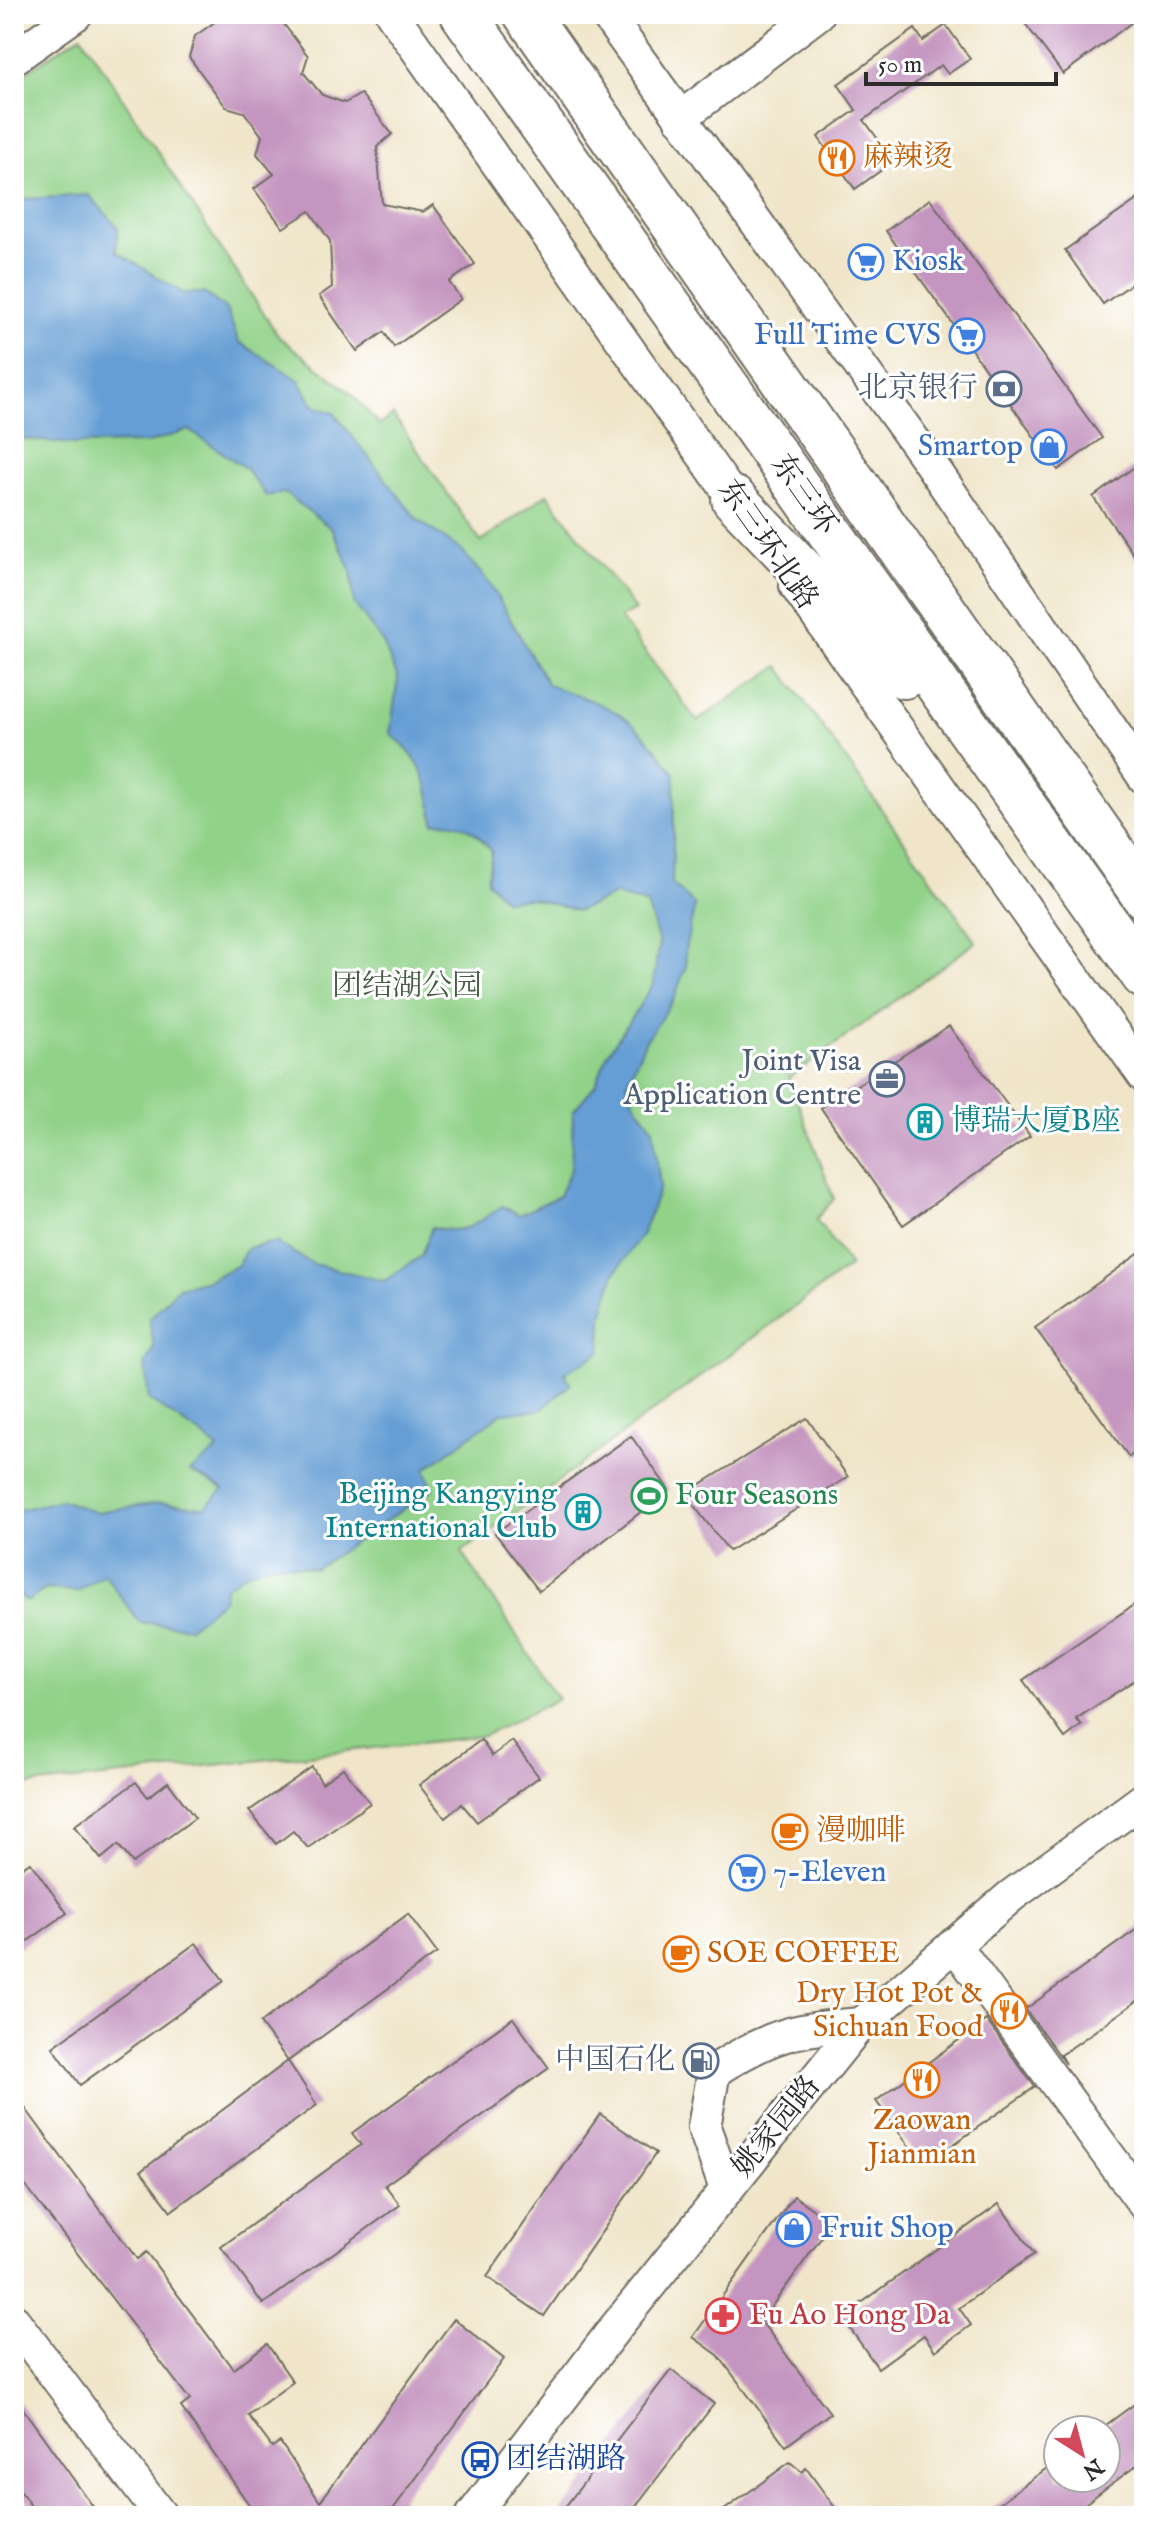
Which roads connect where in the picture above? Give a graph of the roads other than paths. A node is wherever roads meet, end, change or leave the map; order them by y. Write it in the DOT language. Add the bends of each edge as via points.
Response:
graph roads {
  1 [pos="76,14"];
  2 [pos="526,14"];
  3 [pos="606,14"];
  4 [pos="818,14"];
  5 [pos="408,20"];
  6 [pos="468,21"];
  7 [pos="14,58"];
  8 [pos="680,118"];
  9 [pos="734,499"];
  10 [pos="1144,777"];
  11 [pos="1005,782"];
  12 [pos="1090,821"];
  13 [pos="1144,861"];
  14 [pos="1144,896"];
  15 [pos="1132,959"];
  16 [pos="1144,993"];
  17 [pos="1144,1076"];
  18 [pos="1144,1799"];
  19 [pos="954,1944"];
  20 [pos="862,2024"];
  21 [pos="726,2189"];
  22 [pos="1144,2204"];
  23 [pos="14,2321"];
  24 [pos="161,2516"];
  25 [pos="472,2516"];
  1 -- 7 [label="street"];
  2 -- 12 [label="highway, 东三环"];
  3 -- 8 [label="street"];
  4 -- 8 [label="street"];
  5 -- 9 [label="street, 东三环北路"];
  6 -- 11 [label="highway, 东三环"];
  8 -- 10 [label="street" via="928,460"];
  9 -- 11 [label="highway"];
  9 -- 17 [label="street, 东三环北路"];
  11 -- 15 [label="highway, 东三环"];
  12 -- 13 [label="highway"];
  12 -- 14 [label="highway, 东三环"];
  15 -- 16 [label="highway, 东三环"];
  18 -- 19 [label="street, 姚家园路" via="1060,1858"];
  19 -- 20 [label="street, 姚家园路"];
  19 -- 22 [label="street"];
  20 -- 21 [label="street, 姚家园路"];
  20 -- 21 [label="street" via="806,2028 759,2042 714,2071 704,2127"];
  21 -- 25 [label="street, 姚家园路"];
  23 -- 24 [label="street"];
}
